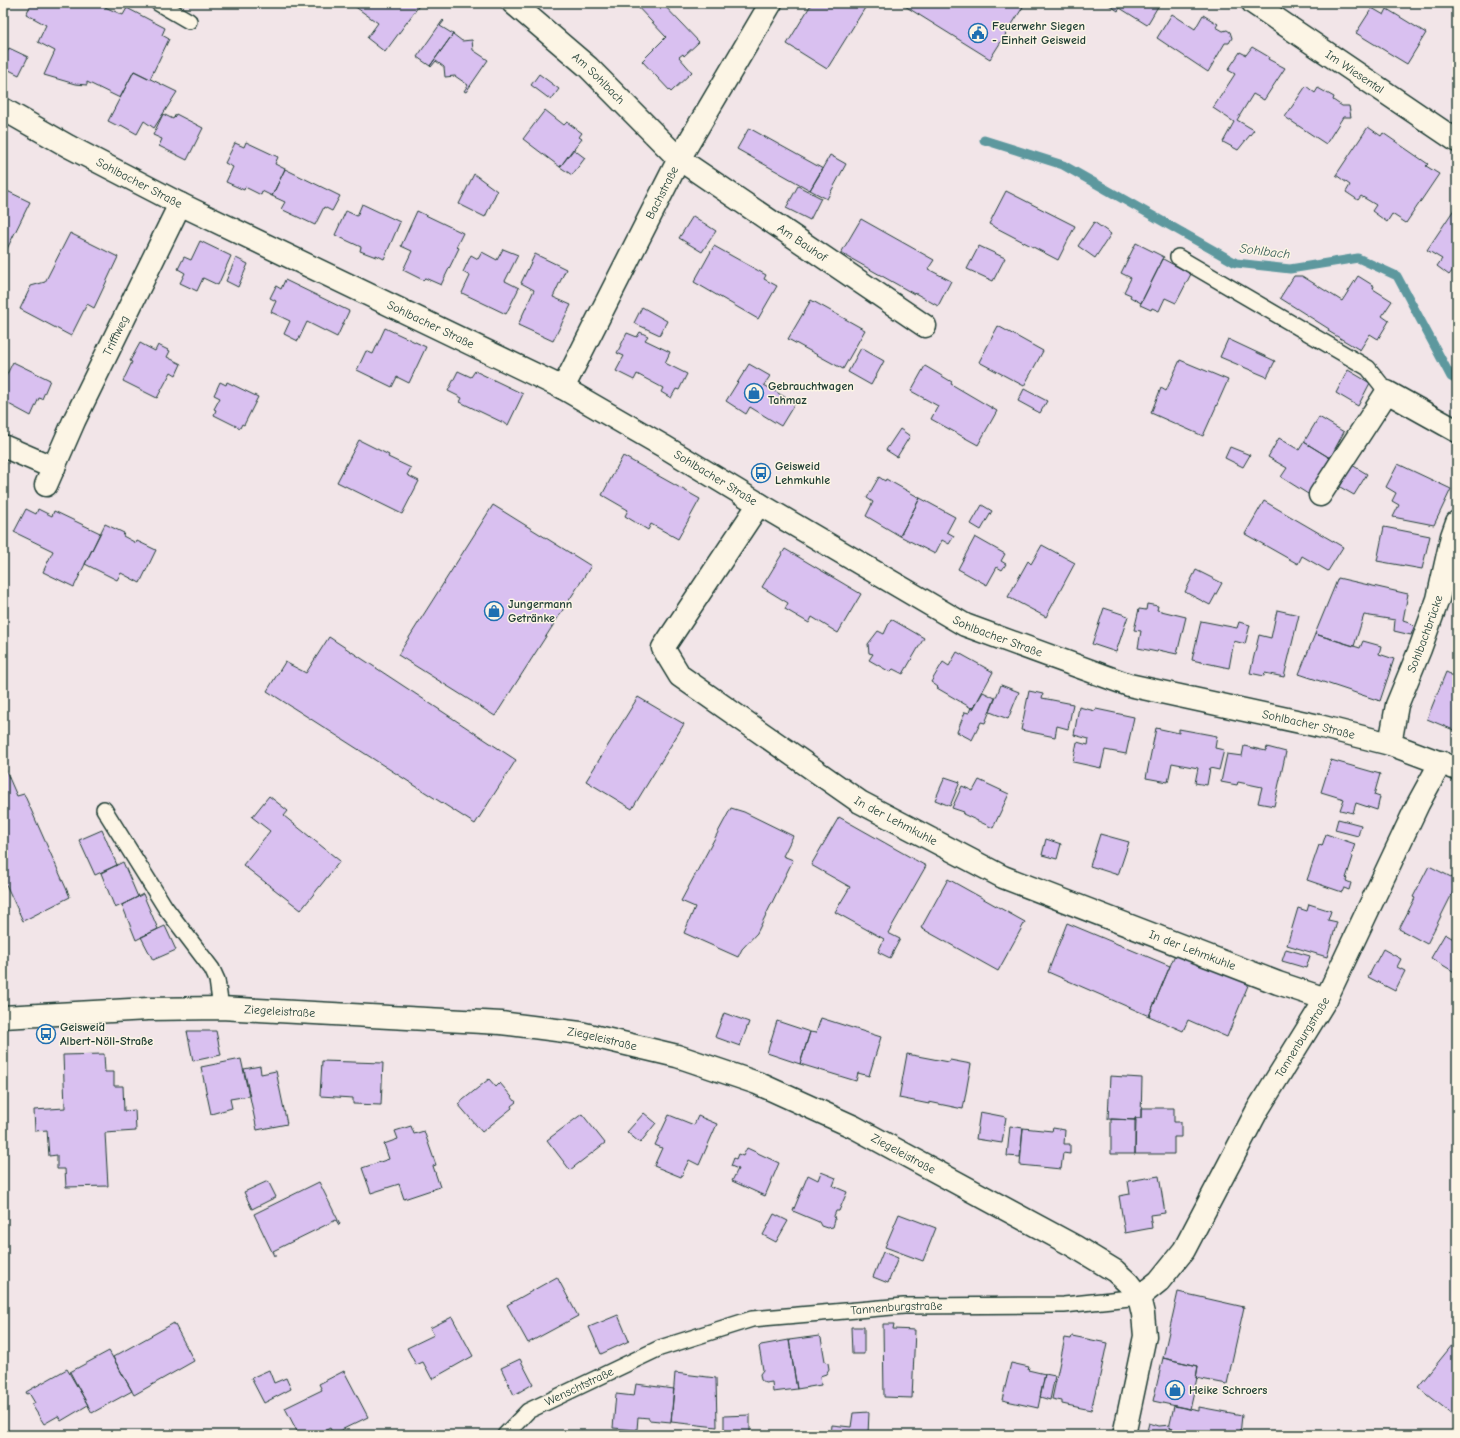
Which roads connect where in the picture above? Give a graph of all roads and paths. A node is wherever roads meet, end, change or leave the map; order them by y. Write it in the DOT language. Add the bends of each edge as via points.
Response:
graph roads {
  1 [pos="158,3"];
  2 [pos="513,3"];
  3 [pos="771,3"];
  4 [pos="1253,3"];
  5 [pos="189,21"];
  6 [pos="3,109"];
  7 [pos="1457,140"];
  8 [pos="680,159"];
  9 [pos="180,204"];
  10 [pos="1178,257"];
  11 [pos="925,326"];
  12 [pos="563,388"];
  13 [pos="1388,392"];
  14 [pos="1457,431"];
  15 [pos="3,446"];
  16 [pos="1320,495"];
  17 [pos="759,504"];
  18 [pos="1457,522"];
  19 [pos="1390,744"];
  20 [pos="1449,766"];
  21 [pos="104,809"];
  22 [pos="1326,999"];
  23 [pos="222,1008"];
  24 [pos="3,1017"];
  25 [pos="1139,1297"];
  26 [pos="660,1348"];
  27 [pos="505,1435"];
  28 [pos="1124,1435"];
  1 -- 5 [label="lane"];
  2 -- 8 [label="street, Am Sohlbach" via="588,67"];
  3 -- 8 [label="street, Bachstraße"];
  4 -- 7 [label="street, Im Wiesental"];
  6 -- 9 [label="street, Sohlbacher Straße"];
  8 -- 11 [label="street, Am Bauhof"];
  8 -- 12 [label="street, Bachstraße"];
  9 -- 12 [label="street, Sohlbacher Straße"];
  9 -- 15 [label="street, Trifftweg" via="50,476"];
  10 -- 13 [label="lane" via="1368,368"];
  12 -- 17 [label="street, Sohlbacher Straße" via="665,446"];
  13 -- 14 [label="street"];
  13 -- 16 [label="street"];
  17 -- 19 [label="street, Sohlbacher Straße" via="966,625 1129,685"];
  17 -- 22 [label="street, In der Lehmkuhle" via="663,648 680,676 860,802 1003,877"];
  18 -- 19 [label="street, Sohlbachbrücke" via="1438,599 1397,705"];
  19 -- 20 [label="street, Sohlbacher Straße"];
  20 -- 22 [label="street, Tannenburgstraße" via="1418,804"];
  21 -- 23 [label="lane" via="165,907 212,969 217,980"];
  22 -- 25 [label="street, Tannenburgstraße" via="1258,1109 1184,1250 1159,1281"];
  23 -- 24 [label="street, Ziegeleistraße" via="148,1009"];
  23 -- 25 [label="street, Ziegeleistraße" via="501,1023 580,1034 677,1056 757,1083 854,1127 1080,1250 1114,1271"];
  25 -- 26 [label="lane, Tannenburgstraße" via="1064,1305 904,1306 752,1319"];
  25 -- 28 [label="street" via="1145,1336"];
  26 -- 27 [label="lane, Wenschtstraße" via="528,1411"];
}
